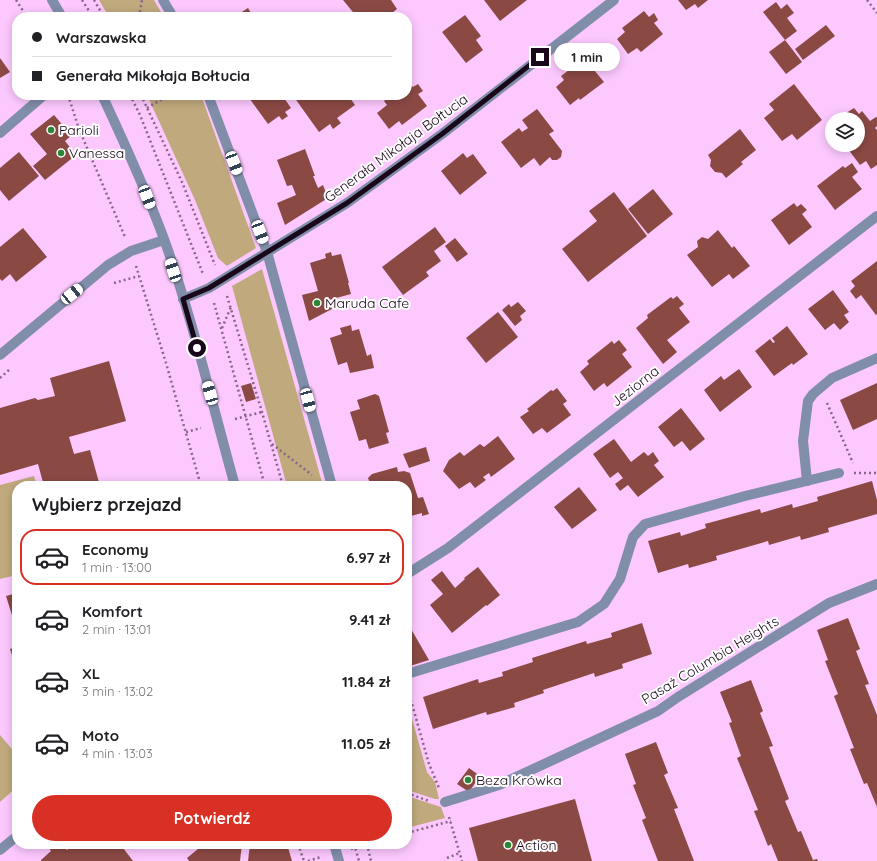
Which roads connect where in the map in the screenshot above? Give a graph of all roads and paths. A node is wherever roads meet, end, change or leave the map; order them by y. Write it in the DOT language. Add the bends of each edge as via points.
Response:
graph roads {
  1 [pos="16,0"];
  2 [pos="82,0"];
  3 [pos="94,0"];
  4 [pos="142,0"];
  5 [pos="163,0"];
  6 [pos="614,0"];
  7 [pos="867,0"];
  8 [pos="55,1"];
  9 [pos="24,12"];
  10 [pos="60,12"];
  11 [pos="90,12"];
  12 [pos="101,12"];
  13 [pos="140,12"];
  14 [pos="170,12"];
  15 [pos="877,12"];
  16 [pos="38,100"];
  17 [pos="70,100"];
  18 [pos="104,100"];
  19 [pos="161,100"];
  20 [pos="210,100"];
  21 [pos="147,108"];
  22 [pos="0,132"];
  23 [pos="877,216"];
  24 [pos="126,238"];
  25 [pos="164,240"];
  26 [pos="267,252"];
  27 [pos="135,264"];
  28 [pos="183,299"];
  29 [pos="231,307"];
  30 [pos="222,328"];
  31 [pos="0,355"];
  32 [pos="877,358"];
  33 [pos="821,388"];
  34 [pos="262,412"];
  35 [pos="235,419"];
  36 [pos="201,428"];
  37 [pos="186,432"];
  38 [pos="271,444"];
  39 [pos="877,472"];
  40 [pos="839,473"];
  41 [pos="857,473"];
  42 [pos="314,477"];
  43 [pos="200,481"];
  44 [pos="234,481"];
  45 [pos="331,481"];
  46 [pos="807,481"];
  47 [pos="412,571"];
  48 [pos="877,584"];
  49 [pos="412,672"];
  50 [pos="412,703"];
  51 [pos="412,795"];
  52 [pos="445,802"];
  53 [pos="451,821"];
  54 [pos="412,832"];
  55 [pos="12,840"];
  56 [pos="300,849"];
  57 [pos="335,849"];
  58 [pos="356,849"];
  59 [pos="368,849"];
  60 [pos="0,850"];
  61 [pos="460,853"];
  62 [pos="447,858"];
  63 [pos="304,861"];
  64 [pos="339,861"];
  65 [pos="359,861"];
  66 [pos="371,861"];
  67 [pos="462,861"];
  1 -- 9 [label="path"];
  2 -- 11 [label="path"];
  3 -- 12 [label="path"];
  4 -- 13 [label="path"];
  5 -- 14 [label="street"];
  6 -- 26 [label="street, Generała Mikołaja Bołtucia" via="442,134 347,203"];
  7 -- 15 [label="path"];
  8 -- 10 [label="street"];
  16 -- 22 [label="street"];
  17 -- 24 [label="path" via="79,129"];
  18 -- 25 [label="street" via="136,169"];
  19 -- 21 [label="path"];
  20 -- 26 [label="street"];
  23 -- 47 [label="street, Jeziorna" via="448,548"];
  25 -- 28 [label="street"];
  25 -- 31 [label="street" via="131,251 108,265"];
  26 -- 28 [label="street, Generała Mikołaja Bołtucia" via="209,288"];
  26 -- 45 [label="street"];
  27 -- 37 [label="path"];
  28 -- 44 [label="street"];
  29 -- 30 [label="path"];
  32 -- 33 [label="street" via="832,378"];
  33 -- 41 [label="path"];
  33 -- 46 [label="street" via="808,401 806,409 803,441"];
  34 -- 35 [label="path"];
  36 -- 37 [label="path"];
  37 -- 43 [label="path"];
  38 -- 42 [label="path"];
  39 -- 41 [label="path"];
  40 -- 41 [label="path"];
  40 -- 46 [label="street"];
  46 -- 49 [label="street" via="646,524 633,537 620,579 604,604 578,622"];
  48 -- 52 [label="street, Pasaż Columbia Heights" via="830,603 658,711 499,785"];
  50 -- 52 [label="path" via="429,764"];
  51 -- 52 [label="path" via="434,802"];
  52 -- 53 [label="path"];
  53 -- 54 [label="path"];
  53 -- 61 [label="path"];
  55 -- 60 [label="street"];
  56 -- 63 [label="path"];
  57 -- 64 [label="street"];
  58 -- 65 [label="path"];
  59 -- 66 [label="path"];
  61 -- 62 [label="path"];
  61 -- 67 [label="path"];
}
